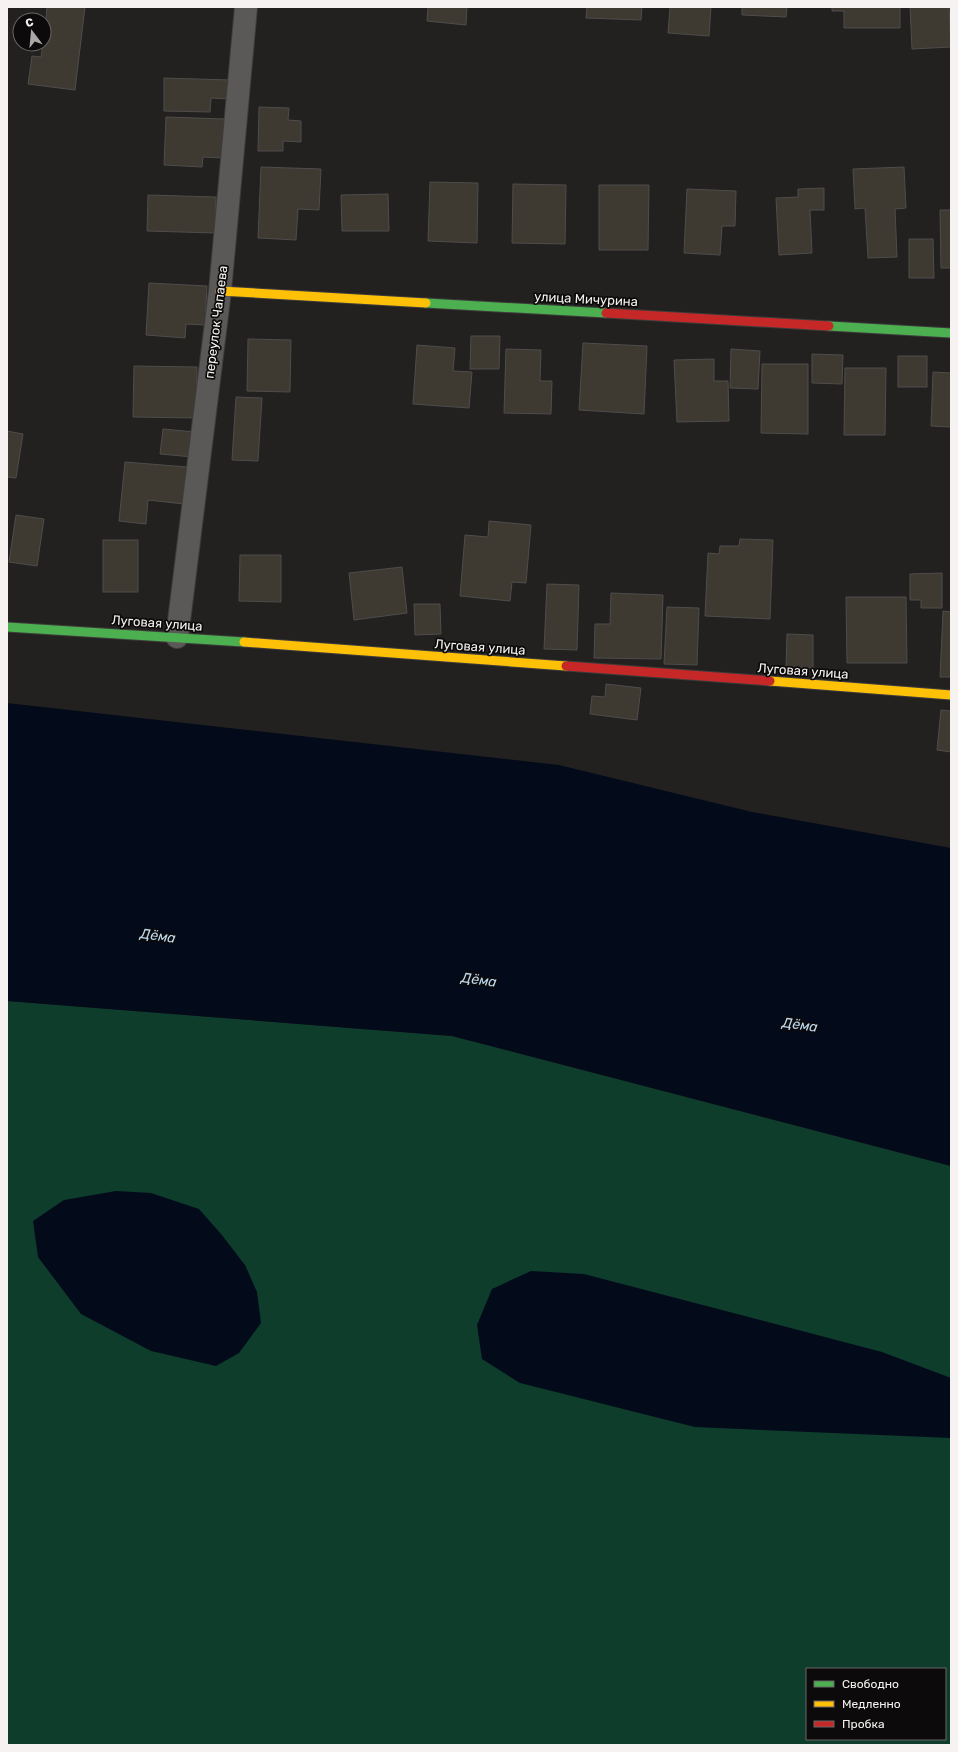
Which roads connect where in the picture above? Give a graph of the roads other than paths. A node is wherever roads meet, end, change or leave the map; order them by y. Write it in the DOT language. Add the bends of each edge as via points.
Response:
graph roads {
  1 [pos="246,7"];
  2 [pos="220,290"];
  3 [pos="951,334"];
  4 [pos="7,627"];
  5 [pos="178,637"];
  6 [pos="951,695"];
  1 -- 2 [label="street, переулок Чапаева"];
  2 -- 3 [label="street, улица Мичурина"];
  2 -- 5 [label="street, переулок Чапаева"];
  4 -- 5 [label="street, Луговая улица"];
  5 -- 6 [label="street, Луговая улица"];
}
